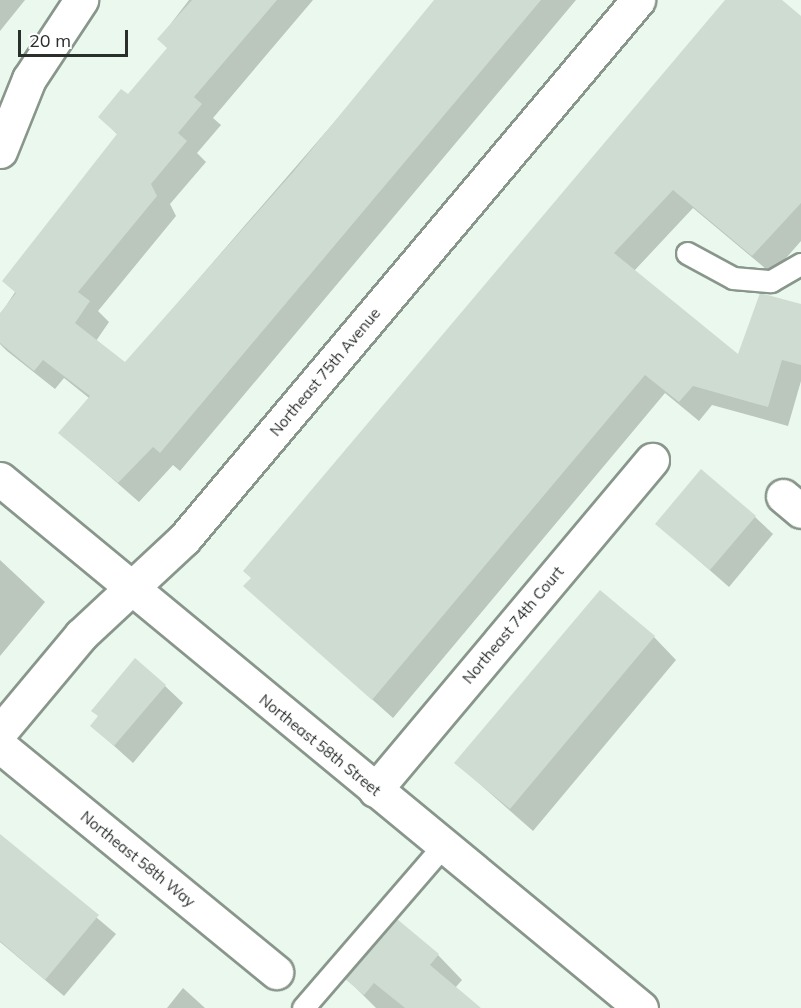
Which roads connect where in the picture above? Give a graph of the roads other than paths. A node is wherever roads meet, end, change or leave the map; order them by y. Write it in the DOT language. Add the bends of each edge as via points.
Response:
graph roads {
  1 [pos="81,0"];
  2 [pos="638,0"];
  3 [pos="0,151"];
  4 [pos="687,253"];
  5 [pos="801,264"];
  6 [pos="652,460"];
  7 [pos="0,479"];
  8 [pos="130,589"];
  9 [pos="0,732"];
  10 [pos="0,747"];
  11 [pos="375,790"];
  12 [pos="443,846"];
  13 [pos="276,972"];
  14 [pos="303,1008"];
  15 [pos="641,1008"];
  1 -- 3 [label="street" via="29,79"];
  2 -- 8 [label="street, Northeast 75th Avenue" via="184,539"];
  4 -- 5 [label="lane" via="733,278 771,281"];
  6 -- 11 [label="street, Northeast 74th Court"];
  7 -- 8 [label="street, Northeast 58th Street"];
  8 -- 9 [label="street, Northeast 75th Avenue" via="81,635"];
  8 -- 11 [label="street, Northeast 58th Street"];
  10 -- 13 [label="street, Northeast 58th Way"];
  11 -- 12 [label="street, Northeast 58th Street"];
  12 -- 14 [label="lane"];
  12 -- 15 [label="street, Northeast 58th Street"];
}
